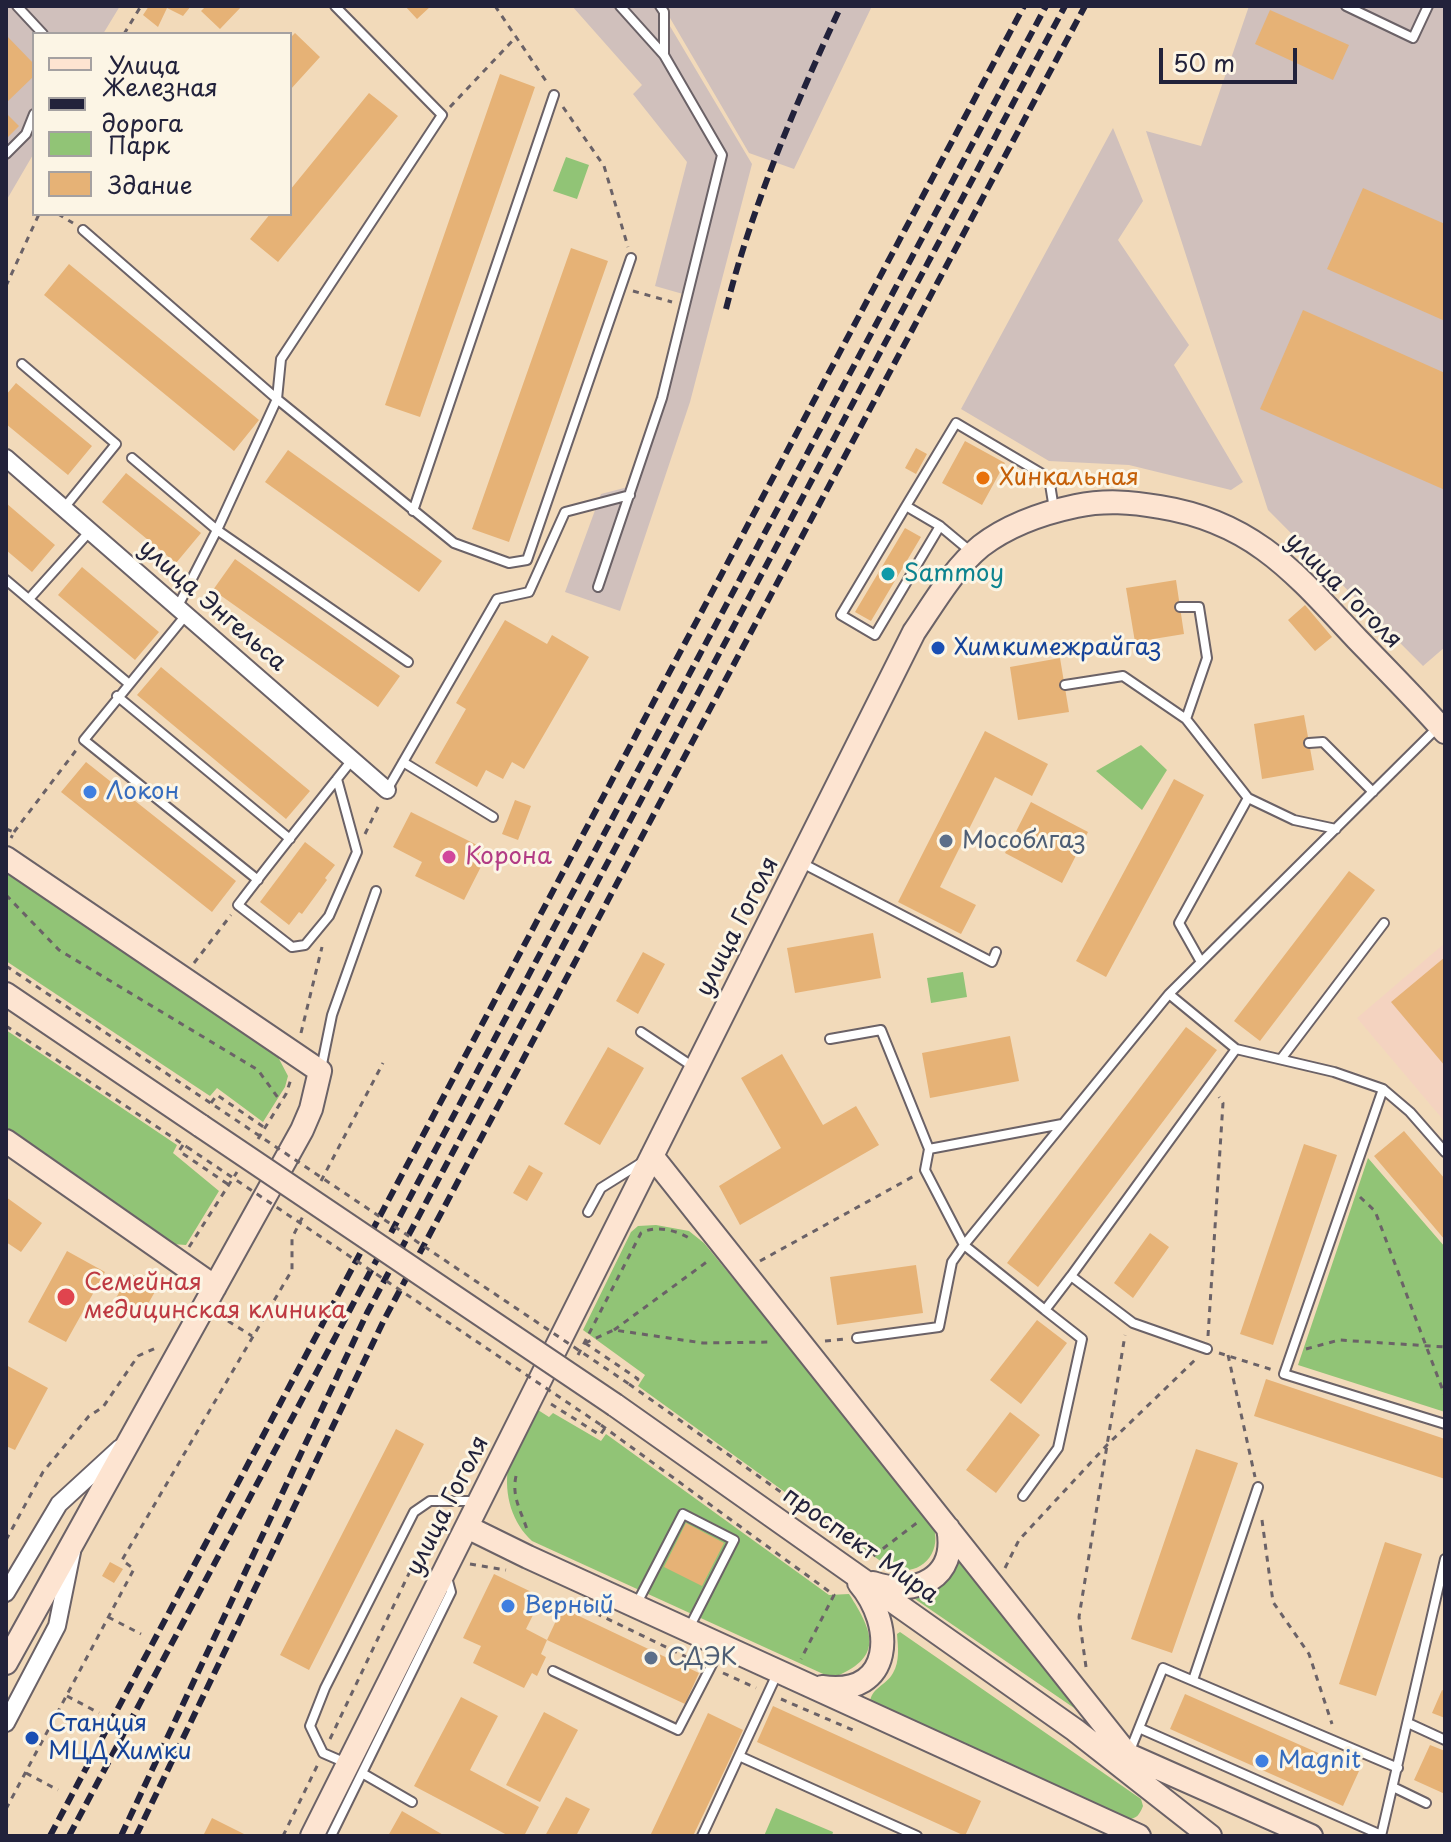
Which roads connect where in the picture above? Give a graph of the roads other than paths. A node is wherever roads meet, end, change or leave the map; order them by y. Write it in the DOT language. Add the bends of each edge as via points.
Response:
graph roads {
  1 [pos="17,6"];
  2 [pos="335,6"];
  3 [pos="620,6"];
  4 [pos="660,6"];
  5 [pos="1346,6"];
  6 [pos="1428,6"];
  7 [pos="41,32"];
  8 [pos="664,55"];
  9 [pos="554,95"];
  10 [pos="32,119"];
  11 [pos="6,154"];
  12 [pos="83,230"];
  13 [pos="631,258"];
  14 [pos="22,364"];
  15 [pos="277,399"];
  16 [pos="6,458"];
  17 [pos="132,458"];
  18 [pos="630,495"];
  19 [pos="906,506"];
  20 [pos="64,508"];
  21 [pos="413,511"];
  22 [pos="1054,511"];
  23 [pos="940,526"];
  24 [pos="217,530"];
  25 [pos="90,531"];
  26 [pos="974,554"];
  27 [pos="6,580"];
  28 [pos="598,587"];
  29 [pos="29,599"];
  30 [pos="1180,607"];
  31 [pos="182,611"];
  32 [pos="408,662"];
  33 [pos="128,683"];
  34 [pos="1065,685"];
  35 [pos="117,696"];
  36 [pos="1186,719"];
  37 [pos="1443,726"];
  38 [pos="1309,743"];
  39 [pos="352,760"];
  40 [pos="403,762"];
  41 [pos="337,779"];
  42 [pos="387,790"];
  43 [pos="1373,792"];
  44 [pos="1248,798"];
  45 [pos="493,817"];
  46 [pos="1336,829"];
  47 [pos="290,839"];
  48 [pos="6,858"];
  49 [pos="799,862"];
  50 [pos="258,880"];
  51 [pos="376,891"];
  52 [pos="1384,923"];
  53 [pos="996,952"];
  54 [pos="1201,962"];
  55 [pos="6,994"];
  56 [pos="1169,994"];
  57 [pos="641,1032"];
  58 [pos="830,1039"];
  59 [pos="1236,1049"];
  60 [pos="1281,1059"];
  61 [pos="696,1069"];
  62 [pos="320,1071"];
  63 [pos="1383,1089"];
  64 [pos="1062,1124"];
  65 [pos="6,1141"];
  66 [pos="929,1149"];
  67 [pos="1445,1152"];
  68 [pos="652,1156"];
  69 [pos="588,1212"];
  70 [pos="964,1245"];
  71 [pos="1071,1276"];
  72 [pos="215,1287"];
  73 [pos="1045,1310"];
  74 [pos="857,1338"];
  75 [pos="1207,1349"];
  76 [pos="1445,1424"];
  77 [pos="130,1438"];
  78 [pos="1258,1487"];
  79 [pos="1023,1496"];
  80 [pos="480,1501"];
  81 [pos="467,1527"];
  82 [pos="948,1528"];
  83 [pos="74,1539"];
  84 [pos="1445,1559"];
  85 [pos="847,1570"];
  86 [pos="6,1593"];
  87 [pos="636,1606"];
  88 [pos="688,1629"];
  89 [pos="722,1644"];
  90 [pos="6,1663"];
  91 [pos="553,1671"];
  92 [pos="792,1676"];
  93 [pos="1193,1680"];
  94 [pos="6,1723"];
  95 [pos="1408,1723"];
  96 [pos="1139,1728"];
  97 [pos="1075,1730"];
  98 [pos="1445,1740"];
  99 [pos="1128,1755"];
  100 [pos="739,1756"];
  101 [pos="355,1768"];
  102 [pos="1398,1768"];
  103 [pos="1393,1787"];
  104 [pos="412,1802"];
  105 [pos="1426,1803"];
  106 [pos="1381,1835"];
  107 [pos="312,1836"];
  108 [pos="331,1836"];
  109 [pos="702,1836"];
  110 [pos="917,1836"];
  111 [pos="1139,1836"];
  112 [pos="1210,1836"];
  113 [pos="1311,1836"];
  1 -- 7 [label="lane"];
  2 -- 15 [label="lane" via="442,115 281,359"];
  3 -- 8 [label="lane"];
  4 -- 8 [label="lane"];
  5 -- 6 [label="lane" via="1413,38"];
  8 -- 18 [label="lane" via="722,155 662,398"];
  9 -- 21 [label="lane"];
  10 -- 11 [label="lane" via="26,134"];
  12 -- 15 [label="lane"];
  13 -- 21 [label="lane" via="527,560 509,563 454,543"];
  14 -- 20 [label="lane" via="116,444"];
  15 -- 21 [label="lane"];
  15 -- 24 [label="lane"];
  16 -- 20 [label="street, улица Энгельса"];
  17 -- 24 [label="lane"];
  18 -- 28 [label="lane"];
  18 -- 40 [label="lane" via="565,512 529,592 497,599"];
  19 -- 22 [label="lane" via="956,423 1049,478"];
  19 -- 23 [label="lane"];
  19 -- 23 [label="lane" via="841,615 863,629 875,635"];
  20 -- 25 [label="street, улица Энгельса"];
  22 -- 26 [label="street, улица Гоголя" via="1005,531"];
  22 -- 37 [label="street, улица Гоголя" via="1125,501 1229,526 1290,567"];
  23 -- 26 [label="lane"];
  24 -- 31 [label="lane"];
  24 -- 32 [label="lane"];
  25 -- 29 [label="lane"];
  25 -- 31 [label="street, улица Энгельса"];
  26 -- 49 [label="street, улица Гоголя" via="914,632"];
  27 -- 29 [label="lane"];
  29 -- 33 [label="lane"];
  30 -- 36 [label="lane" via="1199,607 1207,658"];
  31 -- 33 [label="lane"];
  31 -- 39 [label="street, улица Энгельса"];
  33 -- 35 [label="lane"];
  34 -- 36 [label="lane" via="1123,676"];
  35 -- 47 [label="lane"];
  35 -- 50 [label="lane" via="84,740"];
  36 -- 44 [label="lane"];
  37 -- 43 [label="lane"];
  38 -- 43 [label="lane" via="1323,742"];
  39 -- 41 [label="lane"];
  39 -- 42 [label="street, улица Энгельса"];
  40 -- 42 [label="lane"];
  40 -- 45 [label="lane"];
  41 -- 47 [label="lane"];
  41 -- 50 [label="lane" via="357,852 329,916 305,945 292,947 238,905"];
  43 -- 46 [label="lane"];
  44 -- 46 [label="lane" via="1294,820"];
  44 -- 54 [label="lane" via="1179,923"];
  46 -- 54 [label="lane"];
  47 -- 50 [label="lane"];
  48 -- 62 [label="street"];
  49 -- 53 [label="lane" via="992,962"];
  49 -- 61 [label="street, улица Гоголя"];
  51 -- 62 [label="lane" via="332,1015"];
  52 -- 60 [label="lane"];
  54 -- 56 [label="lane"];
  55 -- 85 [label="street, проспект Мира, bridge" via="615,1405"];
  56 -- 59 [label="lane"];
  56 -- 64 [label="lane"];
  57 -- 61 [label="lane"];
  58 -- 66 [label="lane" via="881,1030"];
  59 -- 60 [label="lane"];
  59 -- 71 [label="lane"];
  60 -- 63 [label="lane"];
  61 -- 68 [label="street, улица Гоголя"];
  62 -- 72 [label="street" via="302,1130"];
  63 -- 67 [label="lane"];
  63 -- 76 [label="lane" via="1284,1374"];
  64 -- 66 [label="lane"];
  64 -- 70 [label="lane"];
  65 -- 72 [label="street"];
  66 -- 70 [label="lane" via="925,1170"];
  68 -- 69 [label="lane" via="601,1188"];
  68 -- 80 [label="street, улица Гоголя"];
  68 -- 82 [label="street"];
  70 -- 73 [label="lane"];
  70 -- 74 [label="lane" via="952,1262 939,1327"];
  71 -- 73 [label="lane"];
  71 -- 75 [label="lane" via="1128,1319"];
  72 -- 77 [label="street"];
  73 -- 79 [label="lane" via="1082,1339 1058,1448"];
  77 -- 83 [label="street"];
  77 -- 86 [label="street" via="59,1504"];
  78 -- 93 [label="lane"];
  80 -- 81 [label="street, улица Гоголя"];
  80 -- 101 [label="lane" via="430,1501 414,1512 325,1688 310,1726 323,1753"];
  81 -- 87 [label="street"];
  81 -- 101 [label="street, улица Гоголя"];
  82 -- 85 [label="street" via="946,1564 920,1586 887,1588"];
  82 -- 99 [label="street"];
  83 -- 90 [label="street"];
  83 -- 94 [label="street" via="57,1626"];
  84 -- 95 [label="lane"];
  85 -- 92 [label="street" via="878,1615 883,1654 867,1677 849,1687 830,1688"];
  85 -- 97 [label="street, проспект Мира"];
  87 -- 88 [label="street"];
  87 -- 88 [label="lane" via="683,1514 734,1540"];
  88 -- 89 [label="street"];
  89 -- 91 [label="lane" via="678,1730"];
  89 -- 92 [label="street"];
  92 -- 100 [label="lane" via="768,1693"];
  92 -- 111 [label="street"];
  93 -- 96 [label="lane" via="1163,1668"];
  93 -- 102 [label="lane"];
  95 -- 98 [label="lane"];
  95 -- 102 [label="lane"];
  96 -- 99 [label="lane"];
  96 -- 106 [label="lane"];
  97 -- 99 [label="street, проспект Мира"];
  97 -- 112 [label="street, проспект Мира"];
  99 -- 113 [label="street, проспект Мира"];
  100 -- 109 [label="lane"];
  100 -- 110 [label="lane"];
  101 -- 104 [label="lane"];
  101 -- 107 [label="street, улица Гоголя"];
  101 -- 108 [label="lane"];
  102 -- 103 [label="lane"];
  103 -- 105 [label="lane"];
  103 -- 106 [label="lane"];
}
